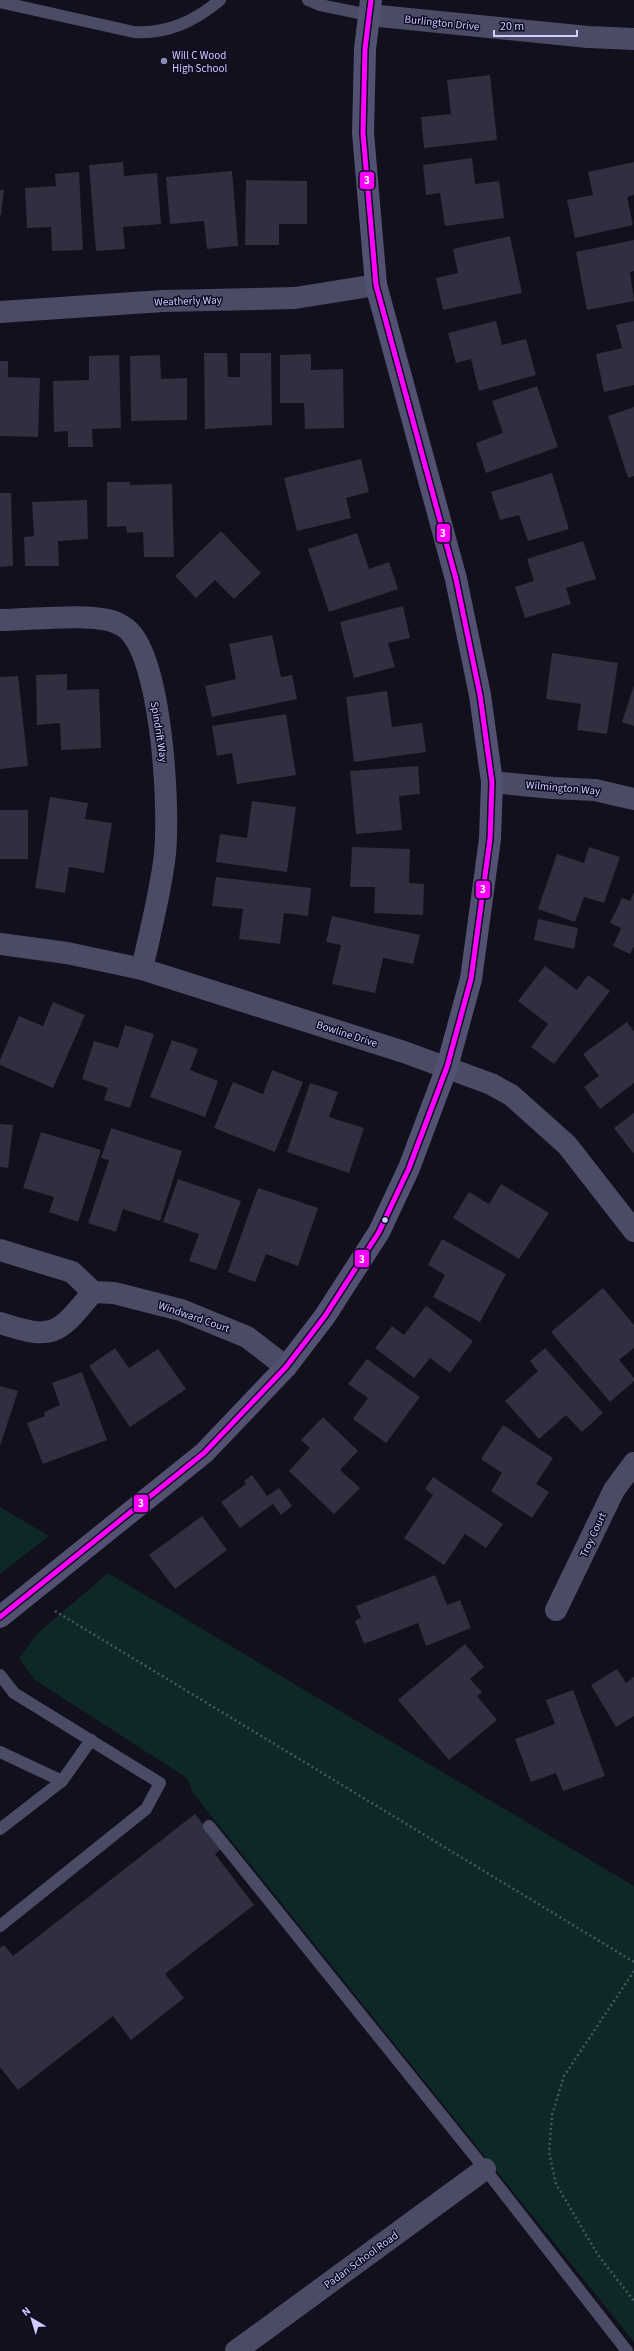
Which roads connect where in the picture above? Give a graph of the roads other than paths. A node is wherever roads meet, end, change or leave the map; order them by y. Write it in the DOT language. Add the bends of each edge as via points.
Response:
graph roads {
  1 [pos="220,0"];
  2 [pos="308,0"];
  3 [pos="0,2"];
  4 [pos="370,7"];
  5 [pos="634,39"];
  6 [pos="376,285"];
  7 [pos="0,312"];
  8 [pos="0,620"];
  9 [pos="492,782"];
  10 [pos="634,799"];
  11 [pos="0,944"];
  12 [pos="142,969"];
  13 [pos="447,1067"];
  14 [pos="634,1231"];
  15 [pos="0,1250"];
  16 [pos="93,1292"];
  17 [pos="0,1323"];
  18 [pos="286,1367"];
  19 [pos="634,1463"];
  20 [pos="556,1610"];
  21 [pos="0,1617"];
  22 [pos="0,1675"];
  23 [pos="91,1740"];
  24 [pos="0,1752"];
  25 [pos="62,1781"];
  26 [pos="209,1826"];
  27 [pos="0,1829"];
  28 [pos="0,1926"];
  29 [pos="485,2169"];
  30 [pos="236,2351"];
  31 [pos="627,2351"];
  1 -- 3 [label="lane" via="190,21 151,33 134,32"];
  2 -- 4 [label="lane" via="320,5"];
  4 -- 5 [label="street, Burlington Drive" via="580,36"];
  4 -- 6 [label="street" via="365,49 363,133"];
  6 -- 7 [label="street, Weatherly Way" via="295,298 163,301"];
  6 -- 9 [label="street" via="456,579 480,695"];
  8 -- 12 [label="street, Spindrift Way" via="94,618 116,623 130,631 146,664 160,731 168,797 164,861"];
  9 -- 10 [label="street, Wilmington Way" via="595,790"];
  9 -- 13 [label="street" via="490,839 471,979"];
  11 -- 12 [label="street, Bowline Drive" via="67,953"];
  12 -- 13 [label="street, Bowline Drive"];
  13 -- 14 [label="street, Bowline Drive" via="491,1084 511,1095 567,1145"];
  13 -- 18 [label="street" via="410,1168 378,1232 325,1316"];
  15 -- 16 [label="street" via="72,1272"];
  16 -- 17 [label="street" via="68,1322 57,1330 27,1332"];
  16 -- 18 [label="street, Windward Court" via="114,1293 181,1310 247,1337"];
  18 -- 21 [label="street" via="204,1453"];
  19 -- 20 [label="street, Troy Court" via="614,1490"];
  22 -- 23 [label="lane" via="14,1693"];
  23 -- 25 [label="lane"];
  23 -- 28 [label="lane" via="160,1783 146,1809"];
  24 -- 25 [label="lane"];
  25 -- 27 [label="lane"];
  26 -- 29 [label="lane"];
  29 -- 30 [label="street, Padan School Road"];
  29 -- 31 [label="lane"];
}
